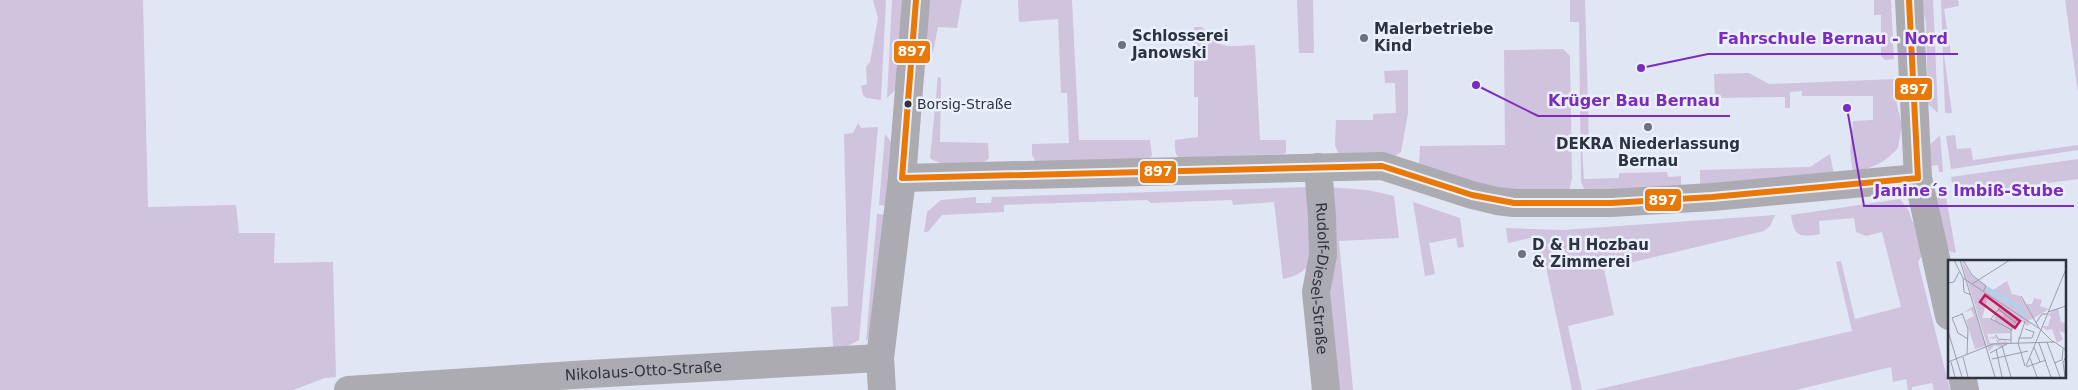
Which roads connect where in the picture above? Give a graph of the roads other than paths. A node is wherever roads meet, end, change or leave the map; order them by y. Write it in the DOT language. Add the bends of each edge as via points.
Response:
graph roads {
  1 [pos="916,0"];
  2 [pos="1909,0"];
  3 [pos="1318,167"];
  4 [pos="902,178"];
  5 [pos="1918,178"];
  6 [pos="1948,312"];
  7 [pos="880,358"];
  8 [pos="348,390"];
  9 [pos="882,390"];
  10 [pos="1326,390"];
  1 -- 4 [label="street"];
  2 -- 5 [label="street"];
  3 -- 4 [label="street"];
  3 -- 5 [label="street" via="1382,166 1472,195 1514,203 1612,204"];
  3 -- 10 [label="street, Rudolf-Diesel-Straße" via="1323,255 1316,292"];
  4 -- 7 [label="street"];
  5 -- 6 [label="street"];
  7 -- 8 [label="street, Nikolaus-Otto-Straße"];
  7 -- 9 [label="street"];
}
